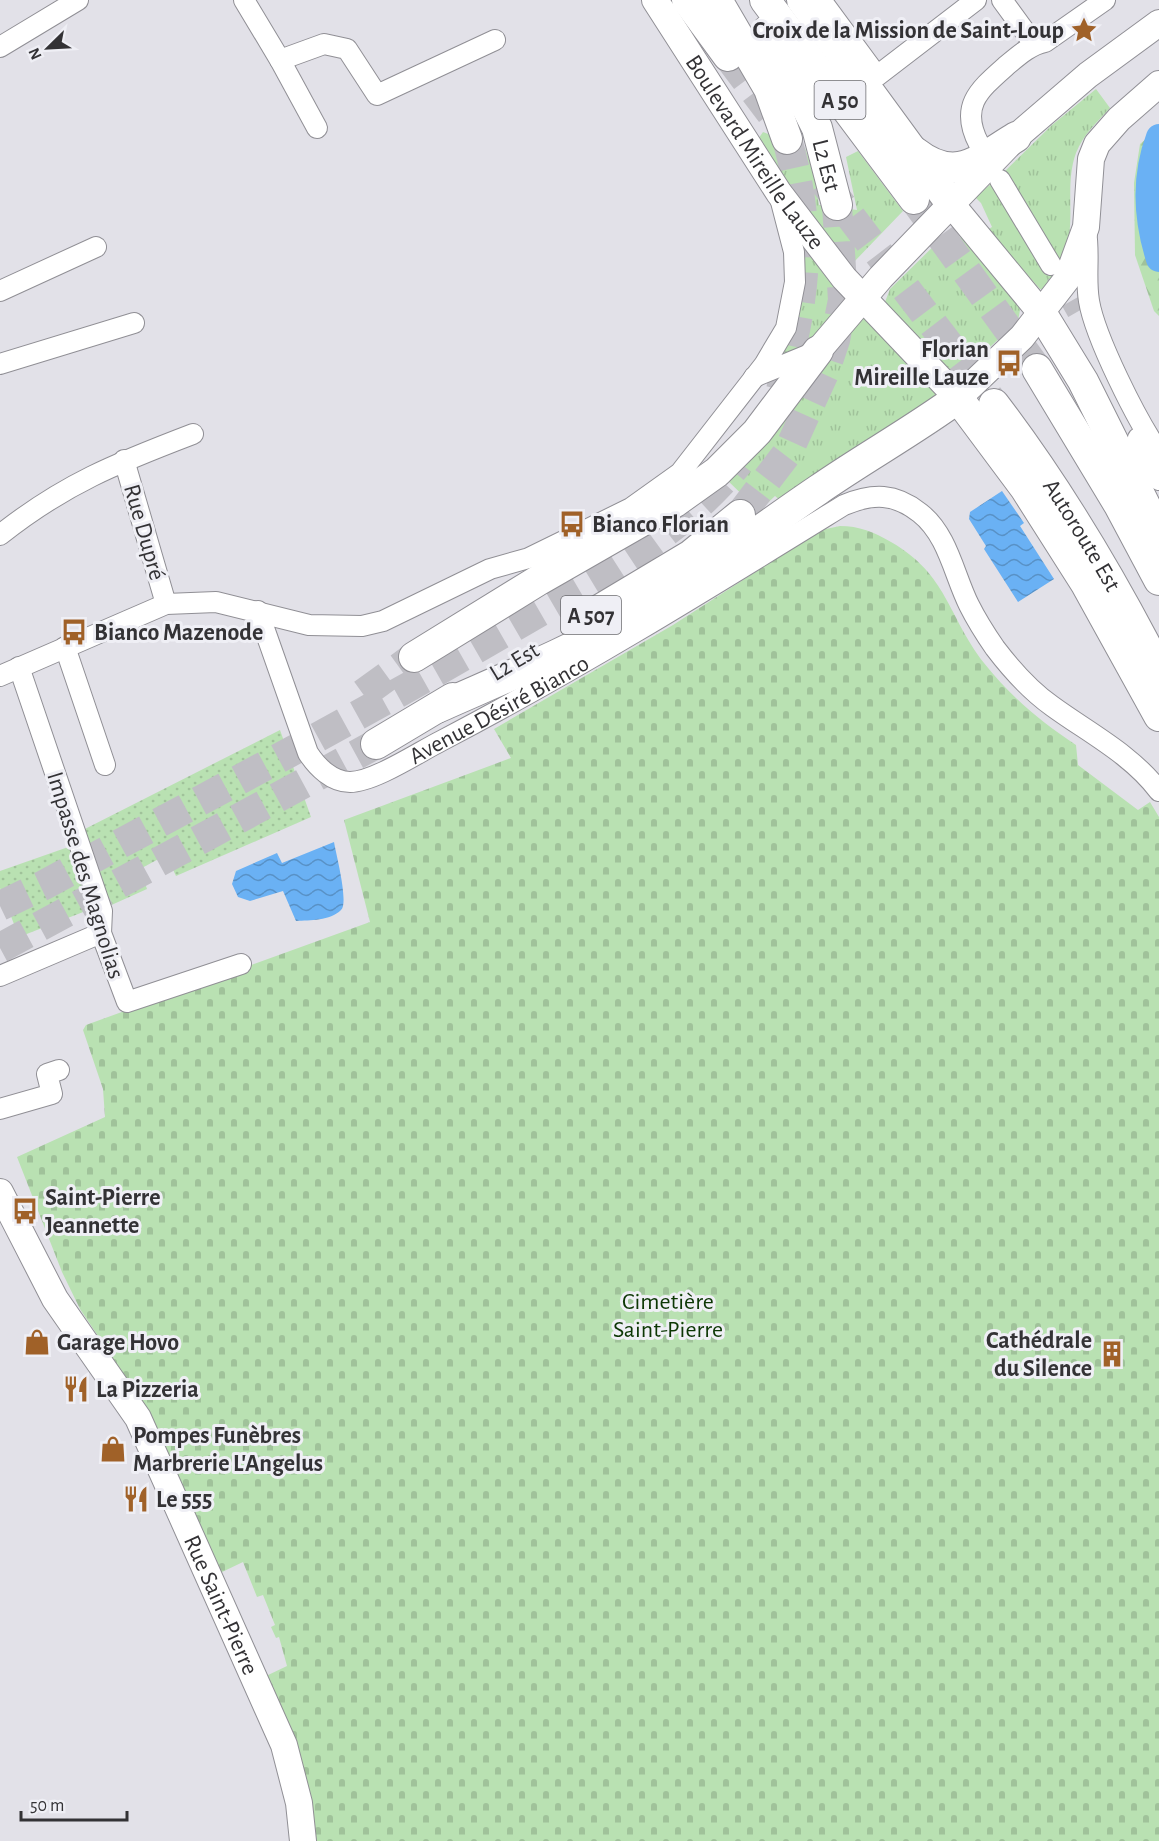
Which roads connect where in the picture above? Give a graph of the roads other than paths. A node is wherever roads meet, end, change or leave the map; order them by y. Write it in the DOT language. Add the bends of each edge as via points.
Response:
graph roads {
  1 [pos="78,0"];
  2 [pos="244,0"];
  3 [pos="655,0"];
  4 [pos="687,0"];
  5 [pos="717,0"];
  6 [pos="749,0"];
  7 [pos="765,0"];
  8 [pos="802,0"];
  9 [pos="821,0"];
  10 [pos="976,0"];
  11 [pos="1002,0"];
  12 [pos="1105,0"];
  13 [pos="1159,24"];
  14 [pos="495,40"];
  15 [pos="1034,44"];
  16 [pos="0,47"];
  17 [pos="728,56"];
  18 [pos="280,60"];
  19 [pos="1159,84"];
  20 [pos="317,128"];
  21 [pos="1016,137"];
  22 [pos="788,140"];
  23 [pos="979,144"];
  24 [pos="909,147"];
  25 [pos="1000,180"];
  26 [pos="779,193"];
  27 [pos="914,199"];
  28 [pos="837,205"];
  29 [pos="952,205"];
  30 [pos="1086,227"];
  31 [pos="96,247"];
  32 [pos="1051,265"];
  33 [pos="0,291"];
  34 [pos="863,296"];
  35 [pos="1077,312"];
  36 [pos="1042,314"];
  37 [pos="134,323"];
  38 [pos="818,351"];
  39 [pos="0,364"];
  40 [pos="1037,369"];
  41 [pos="754,377"];
  42 [pos="958,398"];
  43 [pos="994,404"];
  44 [pos="193,434"];
  45 [pos="1159,452"];
  46 [pos="124,460"];
  47 [pos="1159,480"];
  48 [pos="740,514"];
  49 [pos="1159,533"];
  50 [pos="0,535"];
  51 [pos="1159,580"];
  52 [pos="166,604"];
  53 [pos="258,611"];
  54 [pos="65,647"];
  55 [pos="414,657"];
  56 [pos="19,668"];
  57 [pos="1159,670"];
  58 [pos="0,676"];
  59 [pos="436,708"];
  60 [pos="1159,716"];
  61 [pos="376,744"];
  62 [pos="105,765"];
  63 [pos="1159,791"];
  64 [pos="101,933"];
  65 [pos="241,964"];
  66 [pos="0,976"];
  67 [pos="59,1070"];
  68 [pos="7,1111"];
  69 [pos="0,1192"];
  70 [pos="303,1841"];
  1 -- 16 [label="street"];
  2 -- 18 [label="street"];
  3 -- 26 [label="main road, Boulevard Mireille Lauze"];
  4 -- 17 [label="highway"];
  5 -- 22 [label="highway, L2 Est" via="769,88"];
  6 -- 28 [label="highway, L2 Est" via="778,45 817,128"];
  7 -- 27 [label="highway, A 50"];
  8 -- 24 [label="highway"];
  9 -- 10 [label="street" via="877,76"];
  11 -- 15 [label="street"];
  12 -- 15 [label="street" via="1045,42"];
  13 -- 21 [label="main road" via="1088,75"];
  14 -- 18 [label="street" via="377,95 347,49 324,44"];
  15 -- 23 [label="street" via="977,92 970,120"];
  18 -- 20 [label="street"];
  19 -- 30 [label="main road" via="1097,144 1091,159"];
  21 -- 24 [label="highway" via="958,169 938,167"];
  21 -- 29 [label="main road"];
  24 -- 29 [label="highway"];
  25 -- 32 [label="street"];
  26 -- 34 [label="main road, Boulevard Mireille Lauze" via="844,278"];
  26 -- 41 [label="street" via="794,252 795,282 786,328"];
  29 -- 34 [label="main road"];
  29 -- 36 [label="main road"];
  30 -- 36 [label="main road" via="1067,279"];
  30 -- 45 [label="street" via="1087,286 1096,329 1147,436"];
  31 -- 33 [label="street"];
  34 -- 38 [label="main road"];
  34 -- 42 [label="main road, Boulevard Mireille Lauze"];
  35 -- 47 [label="street"];
  36 -- 42 [label="main road"];
  36 -- 49 [label="highway" via="1083,381"];
  37 -- 39 [label="street"];
  38 -- 41 [label="street"];
  38 -- 55 [label="highway" via="757,432 717,472 675,502"];
  40 -- 51 [label="highway, Autoroute Est"];
  41 -- 53 [label="street" via="680,473 631,508 561,543 529,558 490,569 383,621 362,626 309,625"];
  42 -- 59 [label="highway" via="654,603"];
  42 -- 60 [label="highway" via="1025,488"];
  43 -- 57 [label="highway, Autoroute Est" via="1030,451 1103,566"];
  44 -- 46 [label="street"];
  46 -- 50 [label="street" via="72,485"];
  46 -- 52 [label="street, Rue Dupré"];
  48 -- 59 [label="highway, L2 Est / A 507" via="691,555"];
  52 -- 53 [label="street" via="216,602"];
  52 -- 54 [label="street"];
  53 -- 63 [label="street, Avenue Désiré Bianco" via="308,753 334,779 351,783 483,719 651,626 844,505 866,496 885,497 920,513 934,528 970,607 1020,677 1051,705 1130,760"];
  54 -- 56 [label="street"];
  54 -- 62 [label="street"];
  56 -- 58 [label="street"];
  56 -- 64 [label="street, Impasse des Magnolias" via="102,911"];
  59 -- 61 [label="highway, L2 Est / A 507"];
  64 -- 65 [label="street, Impasse des Magnolias" via="127,1002"];
  64 -- 66 [label="street"];
  67 -- 68 [label="street" via="47,1074 53,1100"];
  69 -- 70 [label="main road, Rue Saint-Pierre" via="55,1299 138,1418 284,1745 299,1803"];
}
